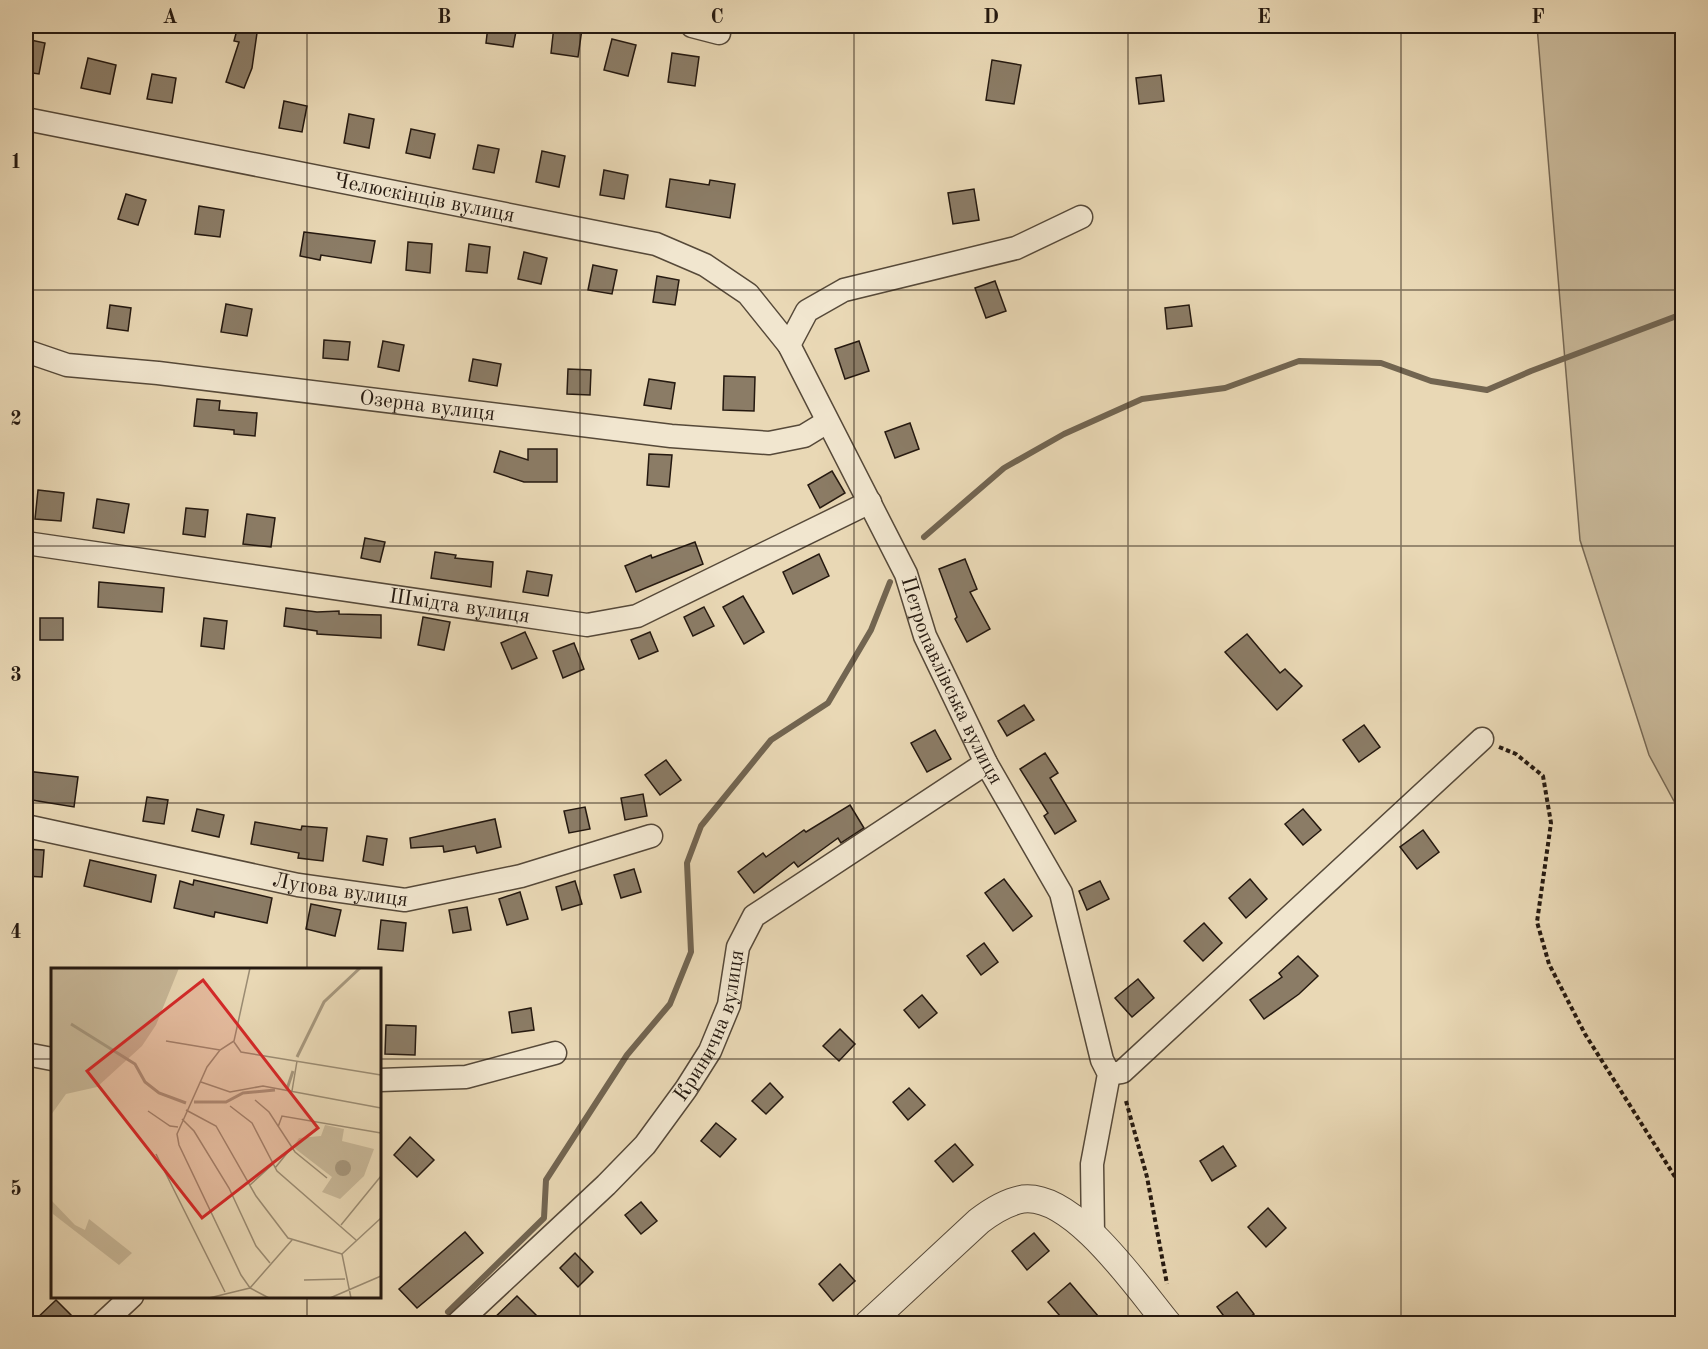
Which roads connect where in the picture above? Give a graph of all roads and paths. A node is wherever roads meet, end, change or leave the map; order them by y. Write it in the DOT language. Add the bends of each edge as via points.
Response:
graph roads {
  1 [pos="692,26"];
  2 [pos="719,33"];
  3 [pos="26,119"];
  4 [pos="1081,217"];
  5 [pos="789,345"];
  6 [pos="26,351"];
  7 [pos="827,422"];
  8 [pos="870,502"];
  9 [pos="26,543"];
  10 [pos="1482,739"];
  11 [pos="986,762"];
  12 [pos="26,826"];
  13 [pos="651,836"];
  14 [pos="555,1053"];
  15 [pos="26,1054"];
  16 [pos="51,1059"];
  17 [pos="1115,1073"];
  18 [pos="381,1080"];
  19 [pos="1683,1188"];
  20 [pos="1093,1235"];
  21 [pos="130,1298"];
  22 [pos="102,1323"];
  23 [pos="457,1323"];
  24 [pos="868,1323"];
  25 [pos="1168,1323"];
  1 -- 2 [label="street"];
  3 -- 5 [label="street, Челюскінців вулиця" via="656,244 705,265 748,294"];
  4 -- 5 [label="street" via="1016,248 844,290 807,311"];
  5 -- 7 [label="street, Петропавлівська вулиця"];
  6 -- 7 [label="street, Озерна вулиця" via="67,365 671,436 769,443 804,436"];
  7 -- 8 [label="street, Петропавлівська вулиця"];
  8 -- 9 [label="street, Шмідта вулиця" via="636,616 587,625"];
  8 -- 11 [label="street, Петропавлівська вулиця" via="906,574 925,636"];
  10 -- 17 [label="street"];
  10 -- 19 [label="path" via="1516,754 1543,776 1551,824 1537,922 1549,964 1585,1034"];
  11 -- 17 [label="street, Петропавлівська вулиця" via="1061,893 1102,1060"];
  11 -- 23 [label="street, Кринична вулиця" via="754,916 738,947 729,1005 710,1051 686,1089 645,1145 606,1185"];
  12 -- 13 [label="street, Лугова вулиця" via="298,885 405,900 521,876"];
  14 -- 18 [label="street" via="466,1077"];
  15 -- 16 [label="street"];
  17 -- 20 [label="street" via="1092,1164"];
  17 -- 25 [label="path" via="1147,1177 1166,1272"];
  20 -- 24 [label="street" via="1051,1203 1024,1199 996,1208"];
  20 -- 25 [label="street"];
  21 -- 22 [label="street"];
}
